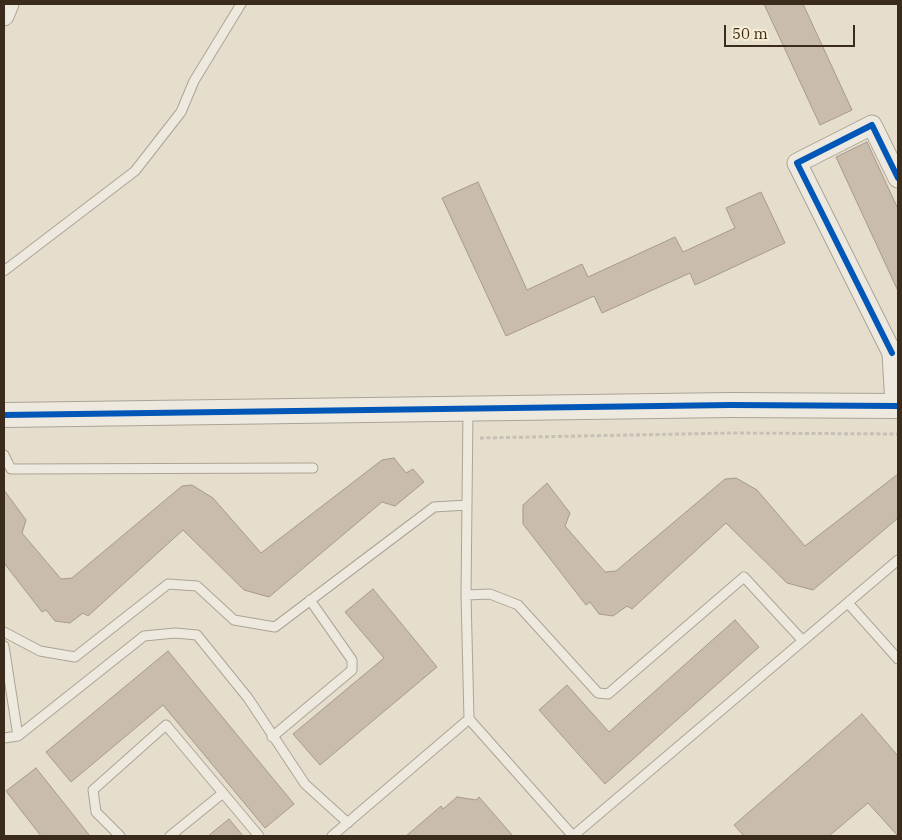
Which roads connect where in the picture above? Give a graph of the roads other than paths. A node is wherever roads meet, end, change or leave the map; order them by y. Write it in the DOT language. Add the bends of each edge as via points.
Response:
graph roads {
  1 [pos="9,4"];
  2 [pos="242,4"];
  3 [pos="4,16"];
  4 [pos="898,178"];
  5 [pos="4,271"];
  6 [pos="895,352"];
  7 [pos="896,406"];
  8 [pos="468,410"];
  9 [pos="4,415"];
  10 [pos="4,455"];
  11 [pos="313,468"];
  12 [pos="467,505"];
  13 [pos="898,560"];
  14 [pos="466,595"];
  15 [pos="310,600"];
  16 [pos="848,603"];
  17 [pos="4,632"];
  18 [pos="803,641"];
  19 [pos="4,646"];
  20 [pos="898,659"];
  21 [pos="469,719"];
  22 [pos="18,736"];
  23 [pos="272,736"];
  24 [pos="4,738"];
  25 [pos="223,793"];
  26 [pos="348,823"];
  27 [pos="120,836"];
  28 [pos="170,836"];
  29 [pos="259,836"];
  30 [pos="332,836"];
  31 [pos="573,836"];
  1 -- 3 [label="street"];
  2 -- 5 [label="lane" via="194,81 181,112 135,171"];
  4 -- 6 [label="street" via="872,125 797,163"];
  6 -- 7 [label="street"];
  7 -- 8 [label="street"];
  8 -- 9 [label="street"];
  8 -- 12 [label="lane"];
  10 -- 11 [label="lane" via="11,469"];
  12 -- 14 [label="lane"];
  12 -- 15 [label="lane" via="434,507"];
  13 -- 16 [label="lane"];
  14 -- 18 [label="lane" via="490,594 518,605 598,693 608,694 744,577"];
  14 -- 21 [label="lane"];
  15 -- 17 [label="lane" via="275,627 234,620 197,586 168,584 75,657 40,651"];
  15 -- 23 [label="lane" via="352,660 352,670"];
  16 -- 18 [label="lane"];
  16 -- 20 [label="lane"];
  18 -- 31 [label="lane"];
  19 -- 22 [label="lane"];
  21 -- 26 [label="lane"];
  21 -- 31 [label="lane"];
  22 -- 23 [label="lane" via="144,636 175,633 197,635 248,698"];
  22 -- 24 [label="lane"];
  23 -- 26 [label="lane" via="305,784"];
  25 -- 27 [label="lane" via="166,725 92,790 96,812"];
  25 -- 28 [label="lane"];
  25 -- 29 [label="lane"];
  26 -- 30 [label="lane"];
}
